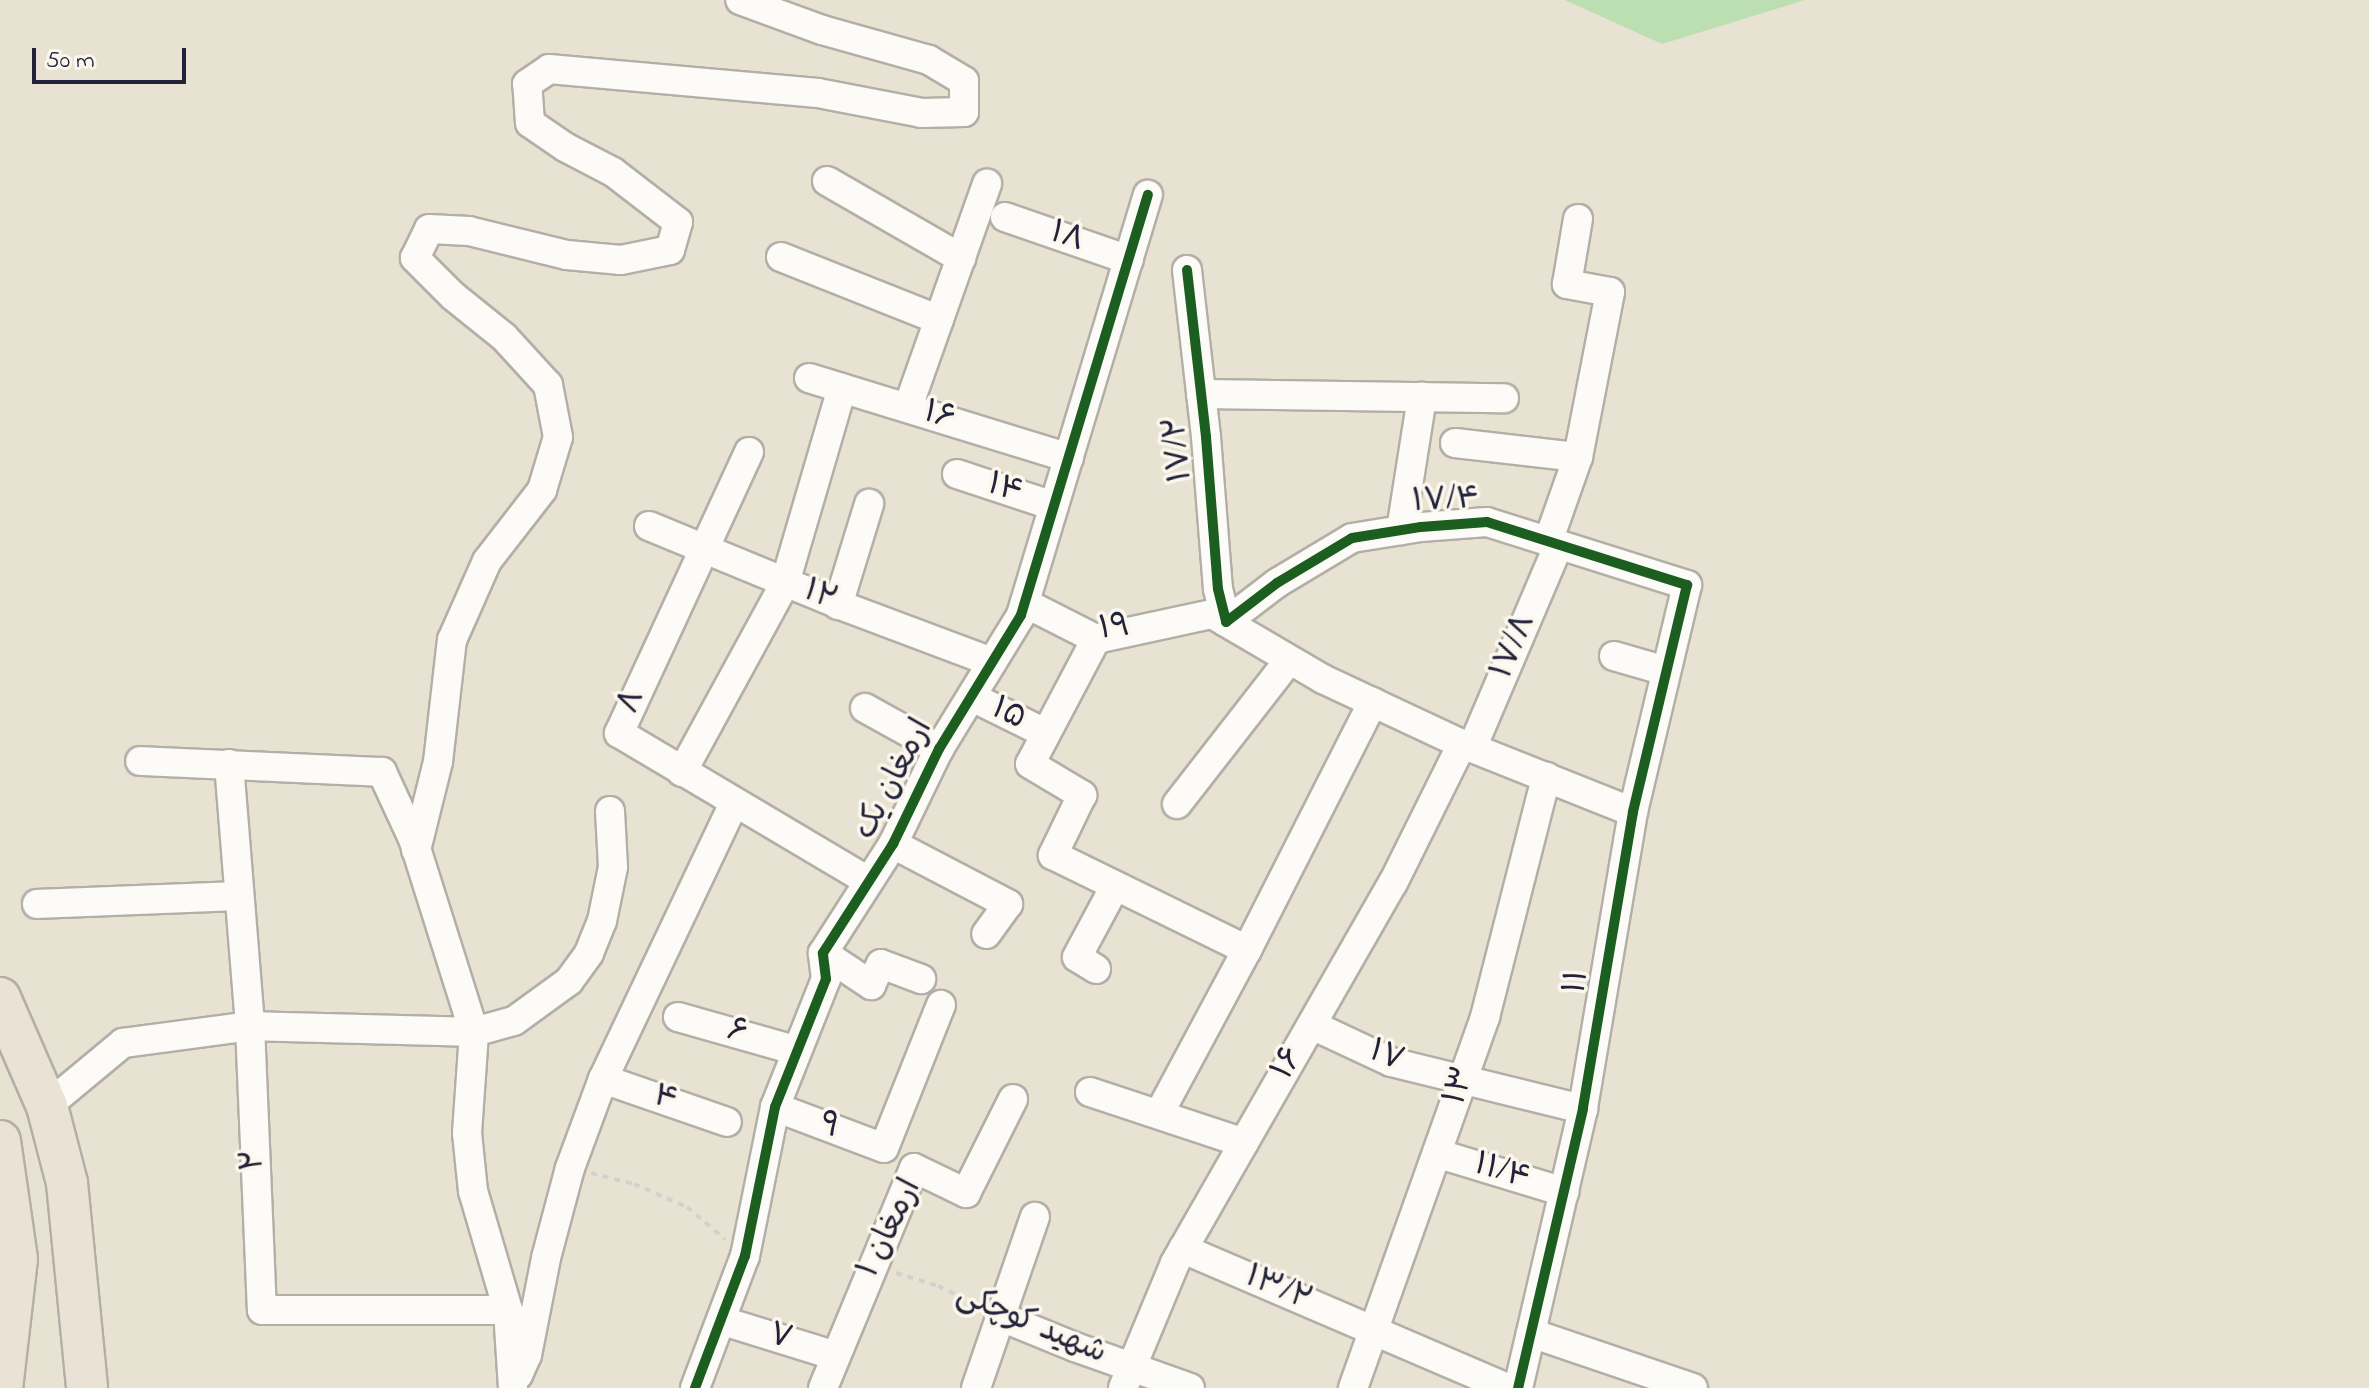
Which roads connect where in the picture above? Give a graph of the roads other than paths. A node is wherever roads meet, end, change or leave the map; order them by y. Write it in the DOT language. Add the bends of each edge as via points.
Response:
graph roads {
  1 [pos="740,0"];
  2 [pos="827,181"];
  3 [pos="987,184"];
  4 [pos="1148,195"];
  5 [pos="1005,217"];
  6 [pos="1578,219"];
  7 [pos="781,257"];
  8 [pos="961,258"];
  9 [pos="1129,260"];
  10 [pos="1187,270"];
  11 [pos="939,320"];
  12 [pos="809,378"];
  13 [pos="842,388"];
  14 [pos="1201,394"];
  15 [pos="1422,397"];
  16 [pos="1504,398"];
  17 [pos="908,407"];
  18 [pos="1455,443"];
  19 [pos="749,452"];
  20 [pos="1578,457"];
  21 [pos="1069,458"];
  22 [pos="957,474"];
  23 [pos="869,504"];
  24 [pos="1054,506"];
  25 [pos="649,526"];
  26 [pos="1401,530"];
  27 [pos="1553,544"];
  28 [pos="703,549"];
  29 [pos="785,583"];
  30 [pos="1687,585"];
  31 [pos="1025,603"];
  32 [pos="838,605"];
  33 [pos="1219,618"];
  34 [pos="1096,639"];
  35 [pos="1614,656"];
  36 [pos="1289,660"];
  37 [pos="992,662"];
  38 [pos="1666,671"];
  39 [pos="972,697"];
  40 [pos="1373,702"];
  41 [pos="865,708"];
  42 [pos="1045,733"];
  43 [pos="1467,746"];
  44 [pos="939,749"];
  45 [pos="140,761"];
  46 [pos="229,764"];
  47 [pos="682,772"];
  48 [pos="1546,777"];
  49 [pos="734,803"];
  50 [pos="1177,804"];
  51 [pos="610,811"];
  52 [pos="1633,812"];
  53 [pos="893,844"];
  54 [pos="416,850"];
  55 [pos="868,881"];
  56 [pos="1115,886"];
  57 [pos="237,896"];
  58 [pos="37,904"];
  59 [pos="986,934"];
  60 [pos="1247,950"];
  61 [pos="823,953"];
  62 [pos="1096,969"];
  63 [pos="921,979"];
  64 [pos="0,998"];
  65 [pos="941,1005"];
  66 [pos="678,1017"];
  67 [pos="1312,1025"];
  68 [pos="250,1026"];
  69 [pos="474,1032"];
  70 [pos="795,1050"];
  71 [pos="603,1079"];
  72 [pos="1464,1079"];
  73 [pos="1090,1092"];
  74 [pos="1013,1099"];
  75 [pos="47,1106"];
  76 [pos="775,1107"];
  77 [pos="1583,1109"];
  78 [pos="1160,1112"];
  79 [pos="727,1122"];
  80 [pos="0,1141"];
  81 [pos="1244,1143"];
  82 [pos="1439,1154"];
  83 [pos="1564,1192"];
  84 [pos="1035,1217"];
  85 [pos="1183,1249"];
  86 [pos="508,1310"];
  87 [pos="999,1316"];
  88 [pos="723,1321"];
  89 [pos="1374,1331"];
  90 [pos="1531,1333"];
  91 [pos="836,1356"];
  92 [pos="1621,1376"];
  93 [pos="1127,1378"];
  94 [pos="513,1387"];
  95 [pos="2,1388"];
  96 [pos="87,1388"];
  97 [pos="695,1388"];
  98 [pos="823,1388"];
  99 [pos="976,1388"];
  100 [pos="1190,1388"];
  101 [pos="1353,1388"];
  102 [pos="1508,1388"];
  103 [pos="1518,1388"];
  104 [pos="1693,1388"];
  1 -- 54 [label="street" via="929,60 964,81 964,112 922,113 818,93 549,69 527,84 530,123 613,172 678,222 670,250 621,260 567,255 469,231 429,229 415,258 504,337 548,385 558,437 542,490 487,561 452,640 438,762"];
  2 -- 8 [label="street"];
  3 -- 8 [label="street"];
  4 -- 9 [label="street, ارمغان یک"];
  5 -- 9 [label="street, ۱۸"];
  6 -- 20 [label="street, ۱۷/۸" via="1567,284 1610,292"];
  7 -- 11 [label="street"];
  8 -- 11 [label="street"];
  9 -- 21 [label="street, ارمغان یک"];
  10 -- 14 [label="street, ۱۷/۲"];
  11 -- 17 [label="street"];
  12 -- 13 [label="street, ۱۶"];
  13 -- 17 [label="street, ۱۶"];
  13 -- 29 [label="street"];
  14 -- 15 [label="street"];
  14 -- 33 [label="street, ۱۷/۲"];
  15 -- 16 [label="street"];
  15 -- 26 [label="street"];
  17 -- 21 [label="street, ۱۶"];
  18 -- 20 [label="street"];
  19 -- 28 [label="street, ۸"];
  20 -- 27 [label="street, ۱۷/۸"];
  21 -- 24 [label="street, ارمغان یک"];
  22 -- 24 [label="street, ۱۴"];
  23 -- 32 [label="street"];
  24 -- 31 [label="street, ارمغان یک"];
  25 -- 28 [label="street, ۱۲"];
  26 -- 27 [label="street, ۱۷/۴" via="1487,522"];
  26 -- 33 [label="street, ۱۷/۴" via="1352,538"];
  27 -- 30 [label="street, ۱۷/۴"];
  27 -- 43 [label="street, ۱۷/۸"];
  28 -- 29 [label="street, ۱۲"];
  28 -- 47 [label="street, ۸" via="619,733"];
  29 -- 32 [label="street, ۱۲"];
  29 -- 47 [label="street"];
  30 -- 38 [label="street, ۱۱"];
  31 -- 34 [label="street, ۱۹"];
  31 -- 37 [label="street, ارمغان یک"];
  32 -- 37 [label="street, ۱۲"];
  33 -- 34 [label="street, ۱۹"];
  33 -- 36 [label="street"];
  34 -- 42 [label="street"];
  35 -- 38 [label="street"];
  36 -- 40 [label="street"];
  36 -- 50 [label="street"];
  37 -- 39 [label="street, ارمغان یک"];
  38 -- 52 [label="street, ۱۱"];
  39 -- 42 [label="street, ۱۵"];
  39 -- 44 [label="street, ارمغان یک"];
  40 -- 43 [label="street"];
  40 -- 60 [label="street"];
  41 -- 44 [label="street"];
  42 -- 56 [label="street" via="1030,764 1082,795 1053,855"];
  43 -- 48 [label="street"];
  43 -- 67 [label="street, ۱۶"];
  44 -- 53 [label="street, ارمغان یک"];
  45 -- 46 [label="street"];
  46 -- 54 [label="street" via="382,772"];
  46 -- 57 [label="street, ۲"];
  47 -- 49 [label="street, ۸"];
  48 -- 52 [label="street"];
  48 -- 72 [label="street, ۱۳" via="1485,1017"];
  49 -- 55 [label="street, ۸"];
  49 -- 71 [label="street"];
  51 -- 69 [label="street" via="613,867 589,953 569,981 514,1021"];
  52 -- 77 [label="street, ۱۱"];
  53 -- 55 [label="street, ارمغان یک"];
  53 -- 59 [label="street" via="1008,904"];
  54 -- 69 [label="street"];
  55 -- 61 [label="street, ارمغان یک"];
  56 -- 60 [label="street"];
  56 -- 62 [label="street" via="1077,957"];
  57 -- 58 [label="street"];
  57 -- 68 [label="street, ۲"];
  60 -- 78 [label="street"];
  61 -- 63 [label="street" via="871,985 881,964"];
  61 -- 70 [label="street, ارمغان یک" via="826,979"];
  64 -- 75 [label="highway"];
  65 -- 76 [label="street, ۹" via="884,1148"];
  66 -- 70 [label="street, ۶"];
  67 -- 72 [label="street, ۱۷" via="1391,1062"];
  67 -- 81 [label="street, ۱۶"];
  68 -- 69 [label="street"];
  68 -- 75 [label="street" via="123,1043"];
  68 -- 86 [label="street, ۲" via="262,1310"];
  69 -- 86 [label="street" via="467,1133 473,1191"];
  70 -- 76 [label="street, ارمغان یک"];
  71 -- 79 [label="street, ۴"];
  71 -- 94 [label="street" via="570,1168 527,1355"];
  72 -- 77 [label="street, ۱۷"];
  72 -- 82 [label="street, ۱۳"];
  73 -- 78 [label="street"];
  74 -- 91 [label="street, ارمغان ۱" via="966,1193 914,1168"];
  75 -- 96 [label="highway" via="75,1238"];
  76 -- 88 [label="street, ارمغان یک" via="745,1256"];
  77 -- 83 [label="street, ۱۱"];
  78 -- 81 [label="street"];
  80 -- 95 [label="highway" via="17,1259"];
  81 -- 85 [label="street, ۱۶"];
  82 -- 83 [label="street, ۱۱/۴"];
  82 -- 89 [label="street, ۱۳"];
  83 -- 90 [label="street, ۱۱"];
  84 -- 87 [label="street"];
  85 -- 89 [label="street, ۱۳/۲"];
  85 -- 93 [label="street, ۱۶"];
  86 -- 94 [label="street"];
  87 -- 93 [label="street, شهید کوچکی"];
  87 -- 99 [label="street"];
  88 -- 91 [label="street, ۷"];
  88 -- 97 [label="street, ارمغان یک"];
  89 -- 101 [label="street, ۱۳"];
  89 -- 102 [label="street, ۱۳/۲"];
  90 -- 92 [label="street"];
  90 -- 103 [label="street, ۱۱"];
  91 -- 98 [label="street, ارمغان ۱"];
  92 -- 104 [label="street"];
  93 -- 100 [label="street, شهید کوچکی"];
}
